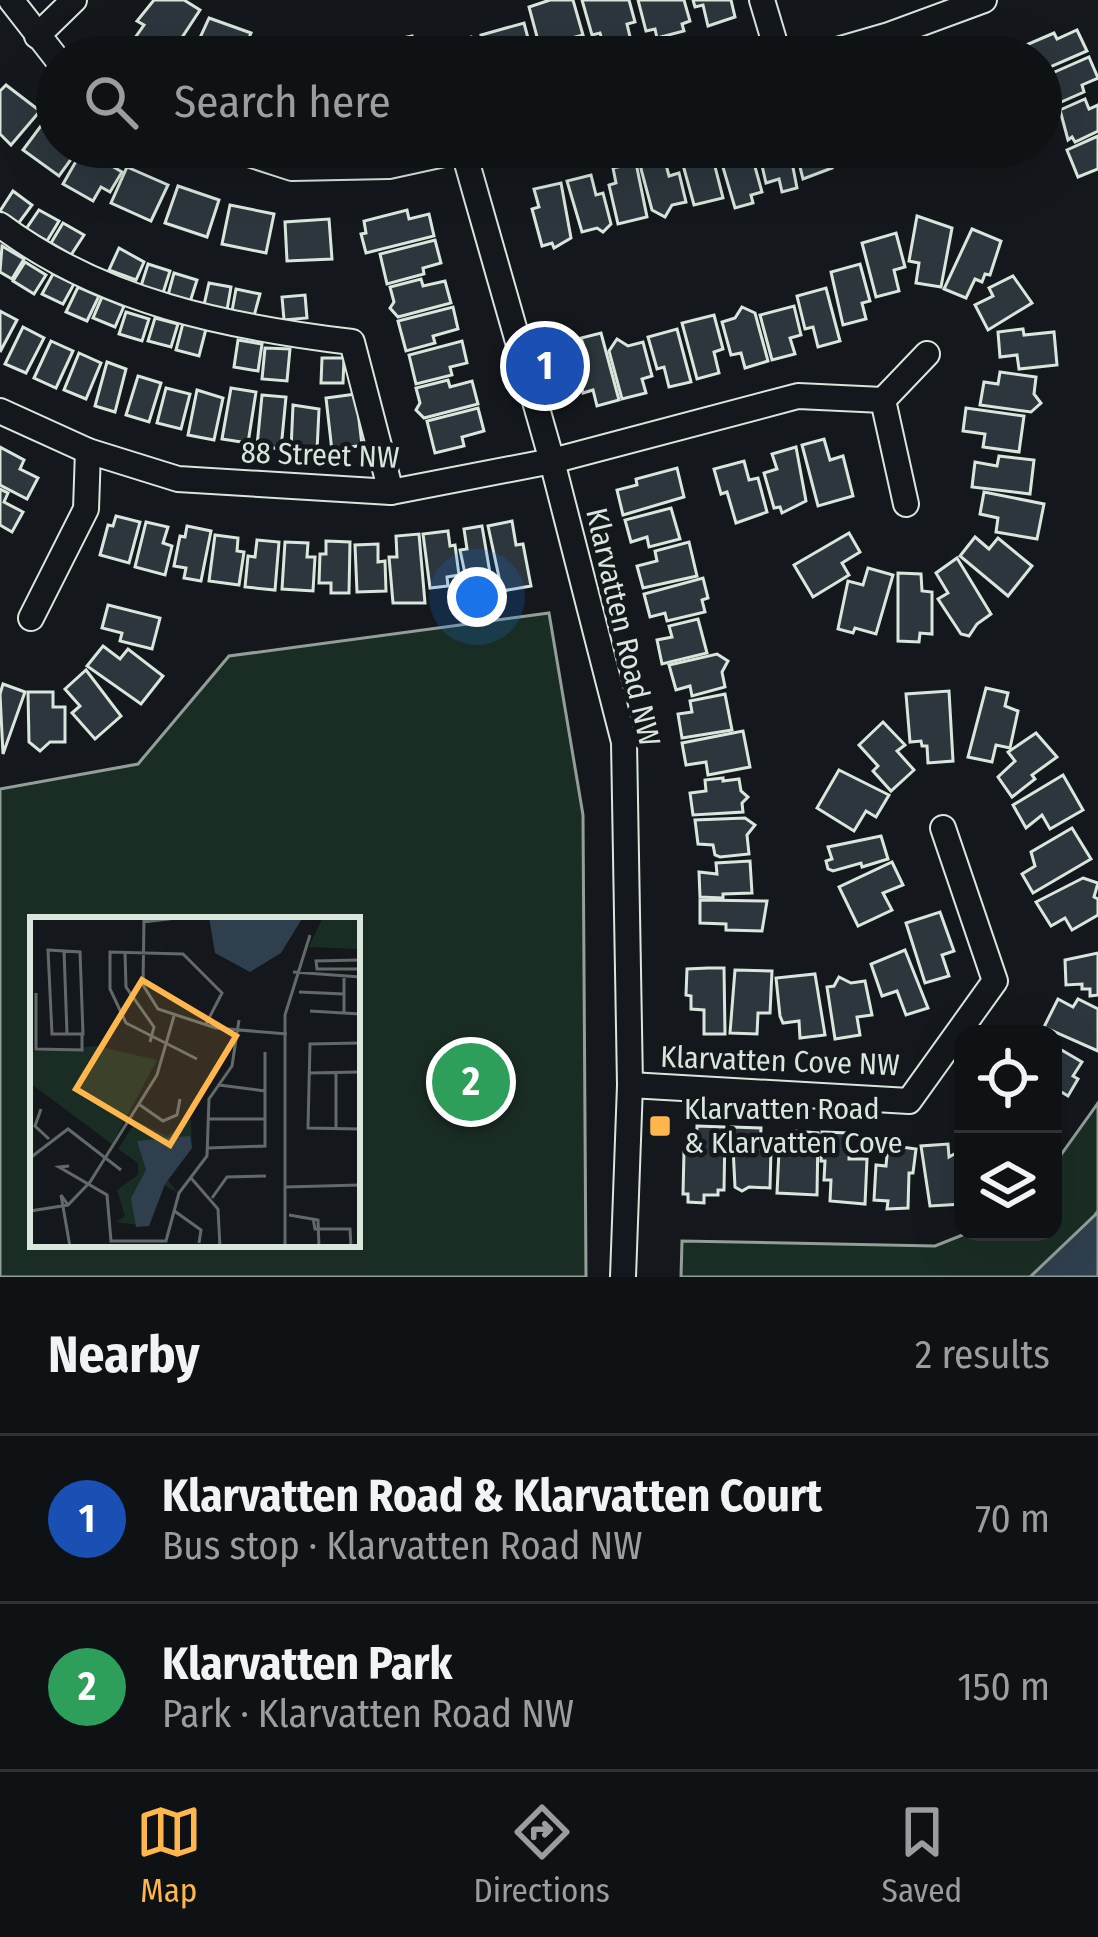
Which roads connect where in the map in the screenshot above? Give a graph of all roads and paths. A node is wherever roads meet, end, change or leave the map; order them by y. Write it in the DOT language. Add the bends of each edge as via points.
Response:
graph roads {
  1 [pos="10,0"];
  2 [pos="74,0"];
  3 [pos="762,0"];
  4 [pos="984,0"];
  5 [pos="38,36"];
  6 [pos="773,36"];
  7 [pos="886,36"];
  8 [pos="474,168"];
  9 [pos="0,225"];
  10 [pos="927,354"];
  11 [pos="883,400"];
  12 [pos="0,410"];
  13 [pos="88,451"];
  14 [pos="552,461"];
  15 [pos="391,491"];
  16 [pos="906,504"];
  17 [pos="31,618"];
  18 [pos="943,828"];
  19 [pos="630,1085"];
  20 [pos="623,1277"];
  1 -- 5 [label="street"];
  2 -- 5 [label="street"];
  3 -- 6 [label="street"];
  4 -- 7 [label="street"];
  8 -- 14 [label="street, Klarvatten Road NW"];
  9 -- 15 [label="street" via="103,285 191,316 352,342"];
  10 -- 11 [label="street"];
  11 -- 14 [label="street, 88 Street NW" via="798,396"];
  11 -- 16 [label="street"];
  12 -- 13 [label="street, 88 Street NW"];
  13 -- 15 [label="street, 88 Street NW" via="178,479"];
  13 -- 17 [label="street" via="86,509"];
  14 -- 15 [label="street, 88 Street NW"];
  14 -- 19 [label="street, Klarvatten Road NW" via="624,742"];
  18 -- 19 [label="street, Klarvatten Cove NW" via="995,981 909,1100"];
  19 -- 20 [label="street, Klarvatten Road NW"];
}
